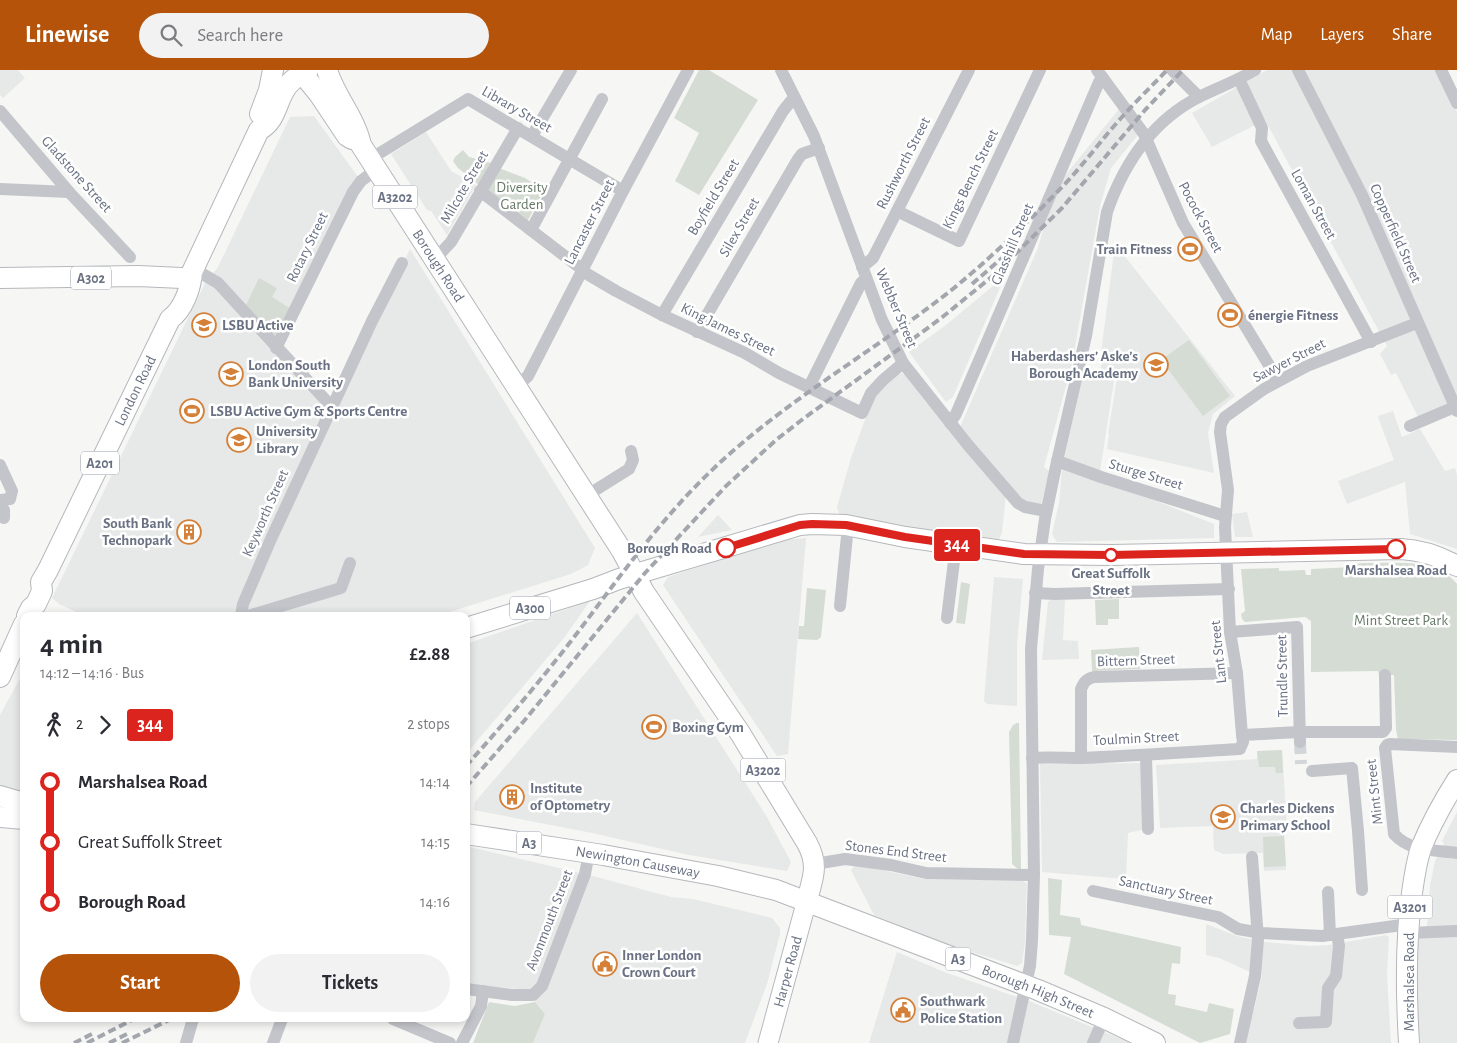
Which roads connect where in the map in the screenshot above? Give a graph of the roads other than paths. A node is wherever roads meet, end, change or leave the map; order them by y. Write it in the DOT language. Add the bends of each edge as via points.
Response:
graph roads {
  1 [pos="273,70"];
  2 [pos="327,70"];
  3 [pos="571,70"];
  4 [pos="688,70"];
  5 [pos="781,70"];
  6 [pos="969,70"];
  7 [pos="1040,70"];
  8 [pos="1172,70"];
  9 [pos="1254,70"];
  10 [pos="1298,70"];
  11 [pos="1441,70"];
  12 [pos="305,72"];
  13 [pos="1100,74"];
  14 [pos="1239,79"];
  15 [pos="1199,97"];
  16 [pos="795,98"];
  17 [pos="602,99"];
  18 [pos="1457,104"];
  19 [pos="0,111"];
  20 [pos="518,128"];
  21 [pos="259,130"];
  22 [pos="532,136"];
  23 [pos="1146,138"];
  24 [pos="819,148"];
  25 [pos="369,157"];
  26 [pos="570,159"];
  27 [pos="0,189"];
  28 [pos="480,191"];
  29 [pos="623,191"];
  30 [pos="69,192"];
  31 [pos="897,211"];
  32 [pos="531,230"];
  33 [pos="130,258"];
  34 [pos="435,259"];
  35 [pos="402,263"];
  36 [pos="862,267"];
  37 [pos="583,270"];
  38 [pos="189,273"];
  39 [pos="0,278"];
  40 [pos="866,279"];
  41 [pos="662,315"];
  42 [pos="1417,323"];
  43 [pos="697,332"];
  44 [pos="1371,342"];
  45 [pos="276,348"];
  46 [pos="903,363"];
  47 [pos="1278,380"];
  48 [pos="516,387"];
  49 [pos="809,387"];
  50 [pos="332,407"];
  51 [pos="1456,408"];
  52 [pos="950,423"];
  53 [pos="1410,426"];
  54 [pos="631,451"];
  55 [pos="1057,461"];
  56 [pos="0,465"];
  57 [pos="586,496"];
  58 [pos="0,500"];
  59 [pos="0,505"];
  60 [pos="1046,511"];
  61 [pos="1225,516"];
  62 [pos="4,518"];
  63 [pos="846,525"];
  64 [pos="956,545"];
  65 [pos="1227,552"];
  66 [pos="1040,555"];
  67 [pos="350,563"];
  68 [pos="1457,566"];
  69 [pos="635,575"];
  70 [pos="1229,590"];
  71 [pos="1035,593"];
  72 [pos="840,606"];
  73 [pos="30,612"];
  74 [pos="242,612"];
  75 [pos="261,612"];
  76 [pos="947,618"];
  77 [pos="470,627"];
  78 [pos="20,632"];
  79 [pos="1230,632"];
  80 [pos="1237,673"];
  81 [pos="1385,675"];
  82 [pos="0,677"];
  83 [pos="1300,737"];
  84 [pos="1242,741"];
  85 [pos="1457,747"];
  86 [pos="1146,755"];
  87 [pos="1032,758"];
  88 [pos="1081,758"];
  89 [pos="1312,771"];
  90 [pos="1457,780"];
  91 [pos="0,796"];
  92 [pos="20,801"];
  93 [pos="0,817"];
  94 [pos="20,819"];
  95 [pos="1148,829"];
  96 [pos="470,835"];
  97 [pos="1421,849"];
  98 [pos="589,853"];
  99 [pos="1457,853"];
  100 [pos="1252,857"];
  101 [pos="815,864"];
  102 [pos="1034,874"];
  103 [pos="1362,890"];
  104 [pos="1093,891"];
  105 [pos="1328,892"];
  106 [pos="807,900"];
  107 [pos="1408,928"];
  108 [pos="1457,931"];
  109 [pos="1257,932"];
  110 [pos="1334,935"];
  111 [pos="1026,986"];
  112 [pos="470,989"];
  113 [pos="483,991"];
  114 [pos="1104,1018"];
  115 [pos="192,1022"];
  116 [pos="281,1022"];
  117 [pos="400,1022"];
  118 [pos="1299,1023"];
  119 [pos="186,1043"];
  120 [pos="273,1043"];
  121 [pos="450,1043"];
  122 [pos="462,1043"];
  123 [pos="768,1043"];
  124 [pos="1013,1043"];
  125 [pos="1093,1043"];
  126 [pos="1155,1043"];
  127 [pos="1240,1043"];
  128 [pos="1409,1043"];
  1 -- 21 [label="main road, A201" via="257,120"];
  2 -- 25 [label="main road, Borough Road / A3202"];
  3 -- 22 [label="street"];
  4 -- 29 [label="street, Lancaster Street"];
  5 -- 16 [label="street, Webber Street"];
  6 -- 31 [label="street, Rushworth Street"];
  7 -- 31 [label="street, Kings Bench Street" via="959,241"];
  8 -- 15 [label="street"];
  9 -- 14 [label="street"];
  10 -- 42 [label="street, Copperfield Street" via="1362,195"];
  11 -- 18 [label="street"];
  12 -- 21 [label="main road, A201" via="284,90 268,126"];
  12 -- 25 [label="main road, Borough Road / A3202" via="347,136"];
  13 -- 23 [label="street, Pocock Street"];
  13 -- 52 [label="street, Glasshill Street"];
  14 -- 15 [label="street"];
  14 -- 44 [label="street, Loman Street" via="1262,128 1261,141"];
  15 -- 23 [label="street" via="1166,119"];
  16 -- 24 [label="street, Webber Street"];
  16 -- 41 [label="street, Boyfield Street" via="786,105"];
  17 -- 26 [label="street"];
  19 -- 30 [label="street, Gladstone Street"];
  20 -- 22 [label="street, Library Street"];
  20 -- 25 [label="street, Library Street" via="468,99"];
  20 -- 28 [label="street, Milcote Street"];
  21 -- 38 [label="main road, A201"];
  22 -- 26 [label="street, Library Street"];
  23 -- 47 [label="street, Pocock Street" via="1183,223"];
  23 -- 55 [label="street" via="1128,163 1108,212 1086,336"];
  24 -- 36 [label="street, Webber Street"];
  24 -- 43 [label="street, Silex Street" via="802,154 798,159"];
  25 -- 34 [label="main road, Borough Road / A3202"];
  25 -- 45 [label="street, Rotary Street" via="362,181 353,192"];
  26 -- 29 [label="street, Library Street"];
  26 -- 32 [label="street"];
  27 -- 30 [label="street"];
  28 -- 32 [label="street, King James Street"];
  28 -- 34 [label="street, Milcote Street" via="451,242"];
  29 -- 37 [label="street, Lancaster Street"];
  30 -- 33 [label="street, Gladstone Street"];
  31 -- 36 [label="street, Rushworth Street" via="873,258"];
  32 -- 37 [label="street, King James Street"];
  34 -- 48 [label="main road, Borough Road / A3202"];
  35 -- 50 [label="street, Keyworth Street"];
  36 -- 40 [label="street, Webber Street"];
  37 -- 41 [label="street, King James Street"];
  37 -- 48 [label="street, Lancaster Street" via="528,376"];
  38 -- 39 [label="main road, A302"];
  38 -- 45 [label="street" via="218,284"];
  38 -- 73 [label="main road, London Road / A201" via="177,284 165,309 170,319 41,582 42,591"];
  40 -- 46 [label="street, Webber Street"];
  40 -- 49 [label="street" via="861,283"];
  41 -- 43 [label="street, King James Street"];
  42 -- 44 [label="street, Sawyer Street"];
  42 -- 51 [label="street, Copperfield Street"];
  43 -- 49 [label="street, King James Street"];
  44 -- 47 [label="street, Sawyer Street"];
  45 -- 50 [label="street"];
  46 -- 49 [label="street, King James Street" via="871,393 862,413"];
  46 -- 52 [label="street, Webber Street"];
  47 -- 61 [label="street, Sawyer Street" via="1221,424 1228,490"];
  48 -- 57 [label="main road, Borough Road / A3202"];
  50 -- 74 [label="street, Keyworth Street" via="271,539"];
  51 -- 53 [label="street"];
  52 -- 60 [label="street, Webber Street" via="1018,502 1025,507"];
  54 -- 57 [label="street" via="633,460 629,469"];
  55 -- 60 [label="street"];
  55 -- 61 [label="street, Sturge Street"];
  56 -- 58 [label="street" via="12,491 10,499"];
  57 -- 69 [label="main road, Borough Road / A3202"];
  59 -- 62 [label="street"];
  60 -- 66 [label="street"];
  61 -- 65 [label="street, Sawyer Street"];
  63 -- 64 [label="main road, A300"];
  63 -- 69 [label="main road, A300" via="800,525"];
  63 -- 72 [label="street"];
  64 -- 66 [label="main road, A300"];
  64 -- 76 [label="street"];
  65 -- 66 [label="main road, A300"];
  65 -- 68 [label="main road, A300" via="1410,549 1438,556"];
  65 -- 70 [label="street, Lant Street"];
  66 -- 71 [label="street"];
  67 -- 75 [label="street" via="341,588"];
  69 -- 77 [label="main road, A300"];
  69 -- 101 [label="main road, Borough Road / A3202" via="787,808"];
  70 -- 71 [label="street"];
  70 -- 79 [label="street, Lant Street"];
  71 -- 87 [label="street" via="1031,649"];
  78 -- 82 [label="main road, London Road / A201"];
  79 -- 80 [label="street, Lant Street"];
  79 -- 83 [label="street, Trundle Street" via="1298,627"];
  80 -- 84 [label="street, Lant Street"];
  80 -- 88 [label="street, Bittern Street" via="1087,679 1081,689"];
  81 -- 83 [label="street, Toulmin Street" via="1386,728 1383,732"];
  83 -- 84 [label="street, Toulmin Street"];
  84 -- 86 [label="street, Toulmin Street" via="1240,749"];
  85 -- 97 [label="street, Mint Street" via="1390,744 1385,748 1394,834"];
  86 -- 88 [label="street, Toulmin Street"];
  86 -- 95 [label="street"];
  87 -- 88 [label="street, Toulmin Street"];
  87 -- 102 [label="street"];
  89 -- 103 [label="street" via="1352,768"];
  90 -- 97 [label="main road, Marshalsea Road / A3201" via="1440,807"];
  91 -- 92 [label="main road"];
  93 -- 94 [label="main road"];
  96 -- 98 [label="main road, Newington Causeway / A3"];
  97 -- 99 [label="street"];
  97 -- 107 [label="main road, Marshalsea Road / A3201"];
  98 -- 106 [label="main road, Newington Causeway / A3" via="739,880"];
  98 -- 113 [label="street, Avonmouth Street" via="585,874 542,986 533,995"];
  100 -- 109 [label="street"];
  101 -- 102 [label="street, Stones End Street" via="845,859 926,874"];
  101 -- 106 [label="main road"];
  102 -- 111 [label="street" via="1032,953"];
  104 -- 109 [label="street, Sanctuary Street" via="1218,917 1238,929"];
  105 -- 110 [label="street"];
  106 -- 111 [label="main road, Borough High Street / A3"];
  106 -- 123 [label="main road, Harper Road"];
  107 -- 108 [label="street, Sanctuary Street"];
  107 -- 110 [label="street, Sanctuary Street"];
  107 -- 128 [label="main road, Marshalsea Road / A3201" via="1406,998"];
  109 -- 110 [label="street, Sanctuary Street"];
  109 -- 127 [label="street" via="1255,976"];
  110 -- 118 [label="street" via="1338,946 1336,976 1328,988 1326,1022"];
  111 -- 114 [label="main road, Borough High Street / A3"];
  111 -- 124 [label="street"];
  112 -- 113 [label="street"];
  113 -- 122 [label="street" via="481,1006"];
  114 -- 125 [label="street"];
  114 -- 126 [label="main road, Borough High Street / A3"];
  115 -- 119 [label="street"];
  116 -- 120 [label="street"];
  117 -- 121 [label="street"];
}
